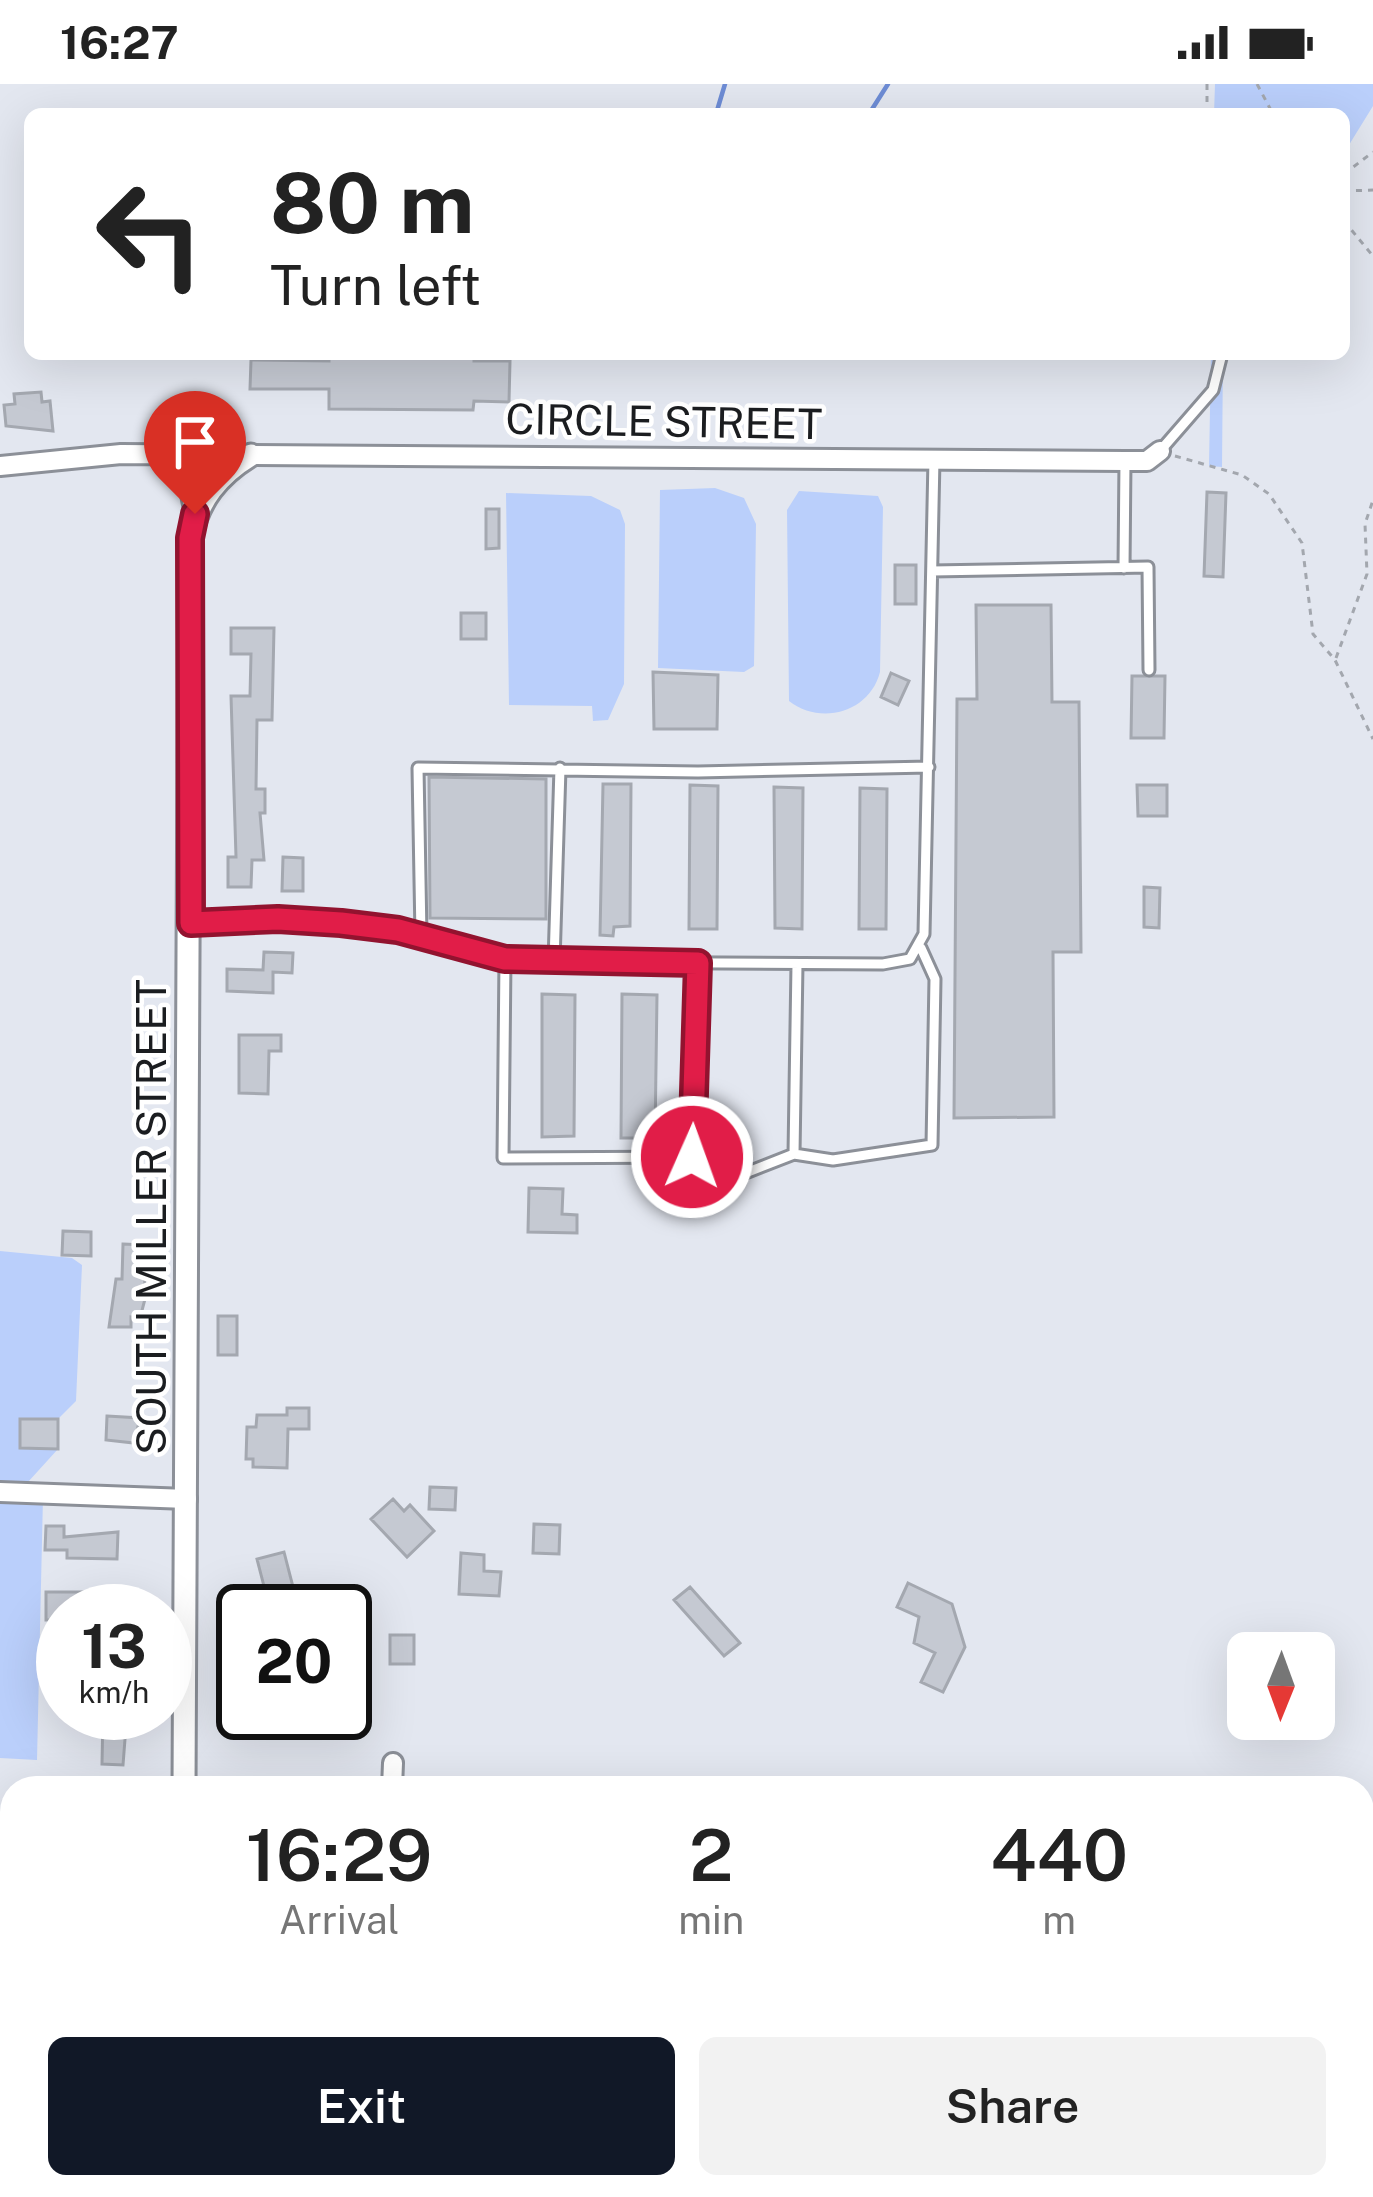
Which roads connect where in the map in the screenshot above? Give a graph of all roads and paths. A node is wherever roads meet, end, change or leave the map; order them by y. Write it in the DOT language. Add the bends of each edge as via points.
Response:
graph roads {
  1 [pos="1350,228"];
  2 [pos="1373,256"];
  3 [pos="1220,360"];
  4 [pos="1160,452"];
  5 [pos="163,454"];
  6 [pos="251,455"];
  7 [pos="934,459"];
  8 [pos="1126,461"];
  9 [pos="0,466"];
  10 [pos="1373,500"];
  11 [pos="195,514"];
  12 [pos="1124,568"];
  13 [pos="932,571"];
  14 [pos="1335,660"];
  15 [pos="1149,670"];
  16 [pos="1373,739"];
  17 [pos="929,767"];
  18 [pos="560,768"];
  19 [pos="191,923"];
  20 [pos="422,936"];
  21 [pos="920,948"];
  22 [pos="505,959"];
  23 [pos="554,962"];
  24 [pos="698,963"];
  25 [pos="797,964"];
  26 [pos="794,1154"];
  27 [pos="659,1157"];
  28 [pos="0,1492"];
  29 [pos="187,1498"];
  30 [pos="393,1762"];
  31 [pos="184,1776"];
  32 [pos="392,1776"];
  1 -- 2 [label="path"];
  3 -- 4 [label="lane" via="1213,390"];
  4 -- 8 [label="street, CIRCLE STREET"];
  4 -- 14 [label="path" via="1243,475 1269,494 1303,543 1313,634"];
  5 -- 6 [label="street, CIRCLE STREET"];
  5 -- 9 [label="street, CIRCLE STREET"];
  5 -- 11 [label="street" via="188,480"];
  6 -- 7 [label="street, CIRCLE STREET"];
  6 -- 11 [label="street" via="226,471"];
  7 -- 8 [label="street, CIRCLE STREET"];
  7 -- 13 [label="lane"];
  8 -- 12 [label="lane"];
  10 -- 14 [label="path" via="1367,574"];
  11 -- 19 [label="street, SOUTH MILLER STREET"];
  12 -- 13 [label="lane"];
  12 -- 15 [label="lane" via="1148,567"];
  13 -- 17 [label="lane"];
  14 -- 16 [label="path"];
  17 -- 18 [label="lane"];
  17 -- 21 [label="lane"];
  18 -- 20 [label="lane" via="418,768"];
  18 -- 23 [label="lane"];
  19 -- 20 [label="lane" via="278,919"];
  19 -- 29 [label="street, SOUTH MILLER STREET"];
  20 -- 22 [label="lane"];
  21 -- 25 [label="lane" via="910,959 883,964"];
  21 -- 26 [label="lane" via="935,979 932,1145 833,1160"];
  22 -- 23 [label="lane"];
  22 -- 27 [label="lane" via="503,1158"];
  23 -- 24 [label="lane"];
  24 -- 25 [label="lane"];
  24 -- 27 [label="lane" via="692,1157"];
  25 -- 26 [label="lane"];
  26 -- 27 [label="lane" via="720,1183 679,1174"];
  28 -- 29 [label="street"];
  29 -- 31 [label="street, SOUTH MILLER STREET"];
  30 -- 32 [label="street"];
}
